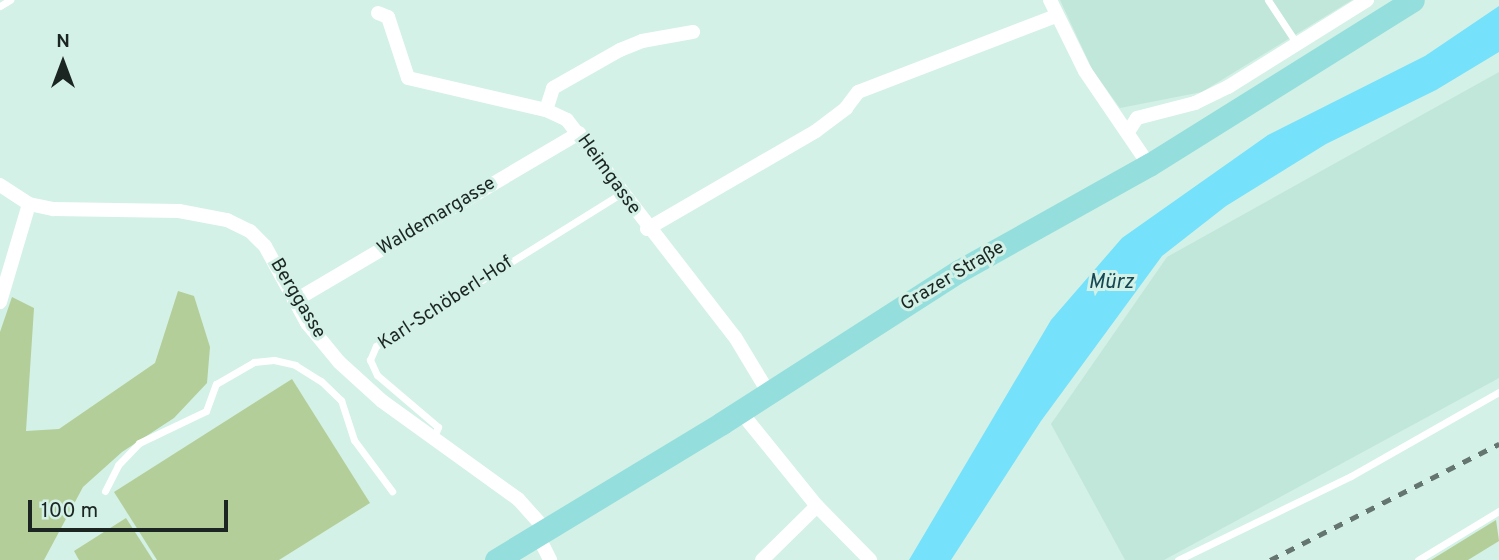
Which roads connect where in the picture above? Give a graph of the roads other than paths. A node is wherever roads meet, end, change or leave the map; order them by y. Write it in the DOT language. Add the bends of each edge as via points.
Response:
graph roads {
  1 [pos="10,0"];
  2 [pos="1050,0"];
  3 [pos="1268,0"];
  4 [pos="1367,0"];
  5 [pos="1413,0"];
  6 [pos="0,6"];
  7 [pos="378,13"];
  8 [pos="1056,16"];
  9 [pos="692,33"];
  10 [pos="1297,44"];
  11 [pos="546,110"];
  12 [pos="1128,132"];
  13 [pos="579,133"];
  14 [pos="1149,165"];
  15 [pos="0,185"];
  16 [pos="622,193"];
  17 [pos="29,204"];
  18 [pos="647,229"];
  19 [pos="0,302"];
  20 [pos="294,302"];
  21 [pos="767,390"];
  22 [pos="1499,392"];
  23 [pos="740,411"];
  24 [pos="432,439"];
  25 [pos="105,491"];
  26 [pos="392,491"];
  27 [pos="817,506"];
  28 [pos="1499,511"];
  29 [pos="541,531"];
  30 [pos="496,560"];
  31 [pos="550,560"];
  32 [pos="762,560"];
  33 [pos="870,560"];
  34 [pos="1178,560"];
  35 [pos="1418,560"];
  1 -- 6 [label="lane"];
  2 -- 8 [label="street"];
  3 -- 10 [label="lane"];
  4 -- 10 [label="street"];
  5 -- 14 [label="main road, Grazer Straße"];
  7 -- 11 [label="street, Heimgasse" via="388,17 408,78"];
  8 -- 12 [label="street" via="1085,71"];
  8 -- 18 [label="street" via="858,92 816,131"];
  9 -- 11 [label="street" via="642,41 620,50 553,88"];
  10 -- 12 [label="street" via="1195,103 1137,118"];
  11 -- 13 [label="street, Heimgasse"];
  12 -- 14 [label="street"];
  13 -- 16 [label="street, Heimgasse"];
  13 -- 20 [label="street, Waldemargasse"];
  14 -- 21 [label="main road, Grazer Straße" via="959,271"];
  15 -- 17 [label="street, Berggasse"];
  16 -- 18 [label="street, Heimgasse"];
  16 -- 24 [label="lane, Karl-Schöberl-Hof" via="376,346 370,360 377,375 438,428"];
  17 -- 19 [label="street"];
  17 -- 20 [label="street, Berggasse" via="53,209 179,211 227,220 250,231 265,246"];
  18 -- 21 [label="street, Heimgasse" via="734,337"];
  20 -- 24 [label="street, Berggasse" via="339,362"];
  21 -- 23 [label="main road, Grazer Straße"];
  22 -- 34 [label="lane" via="1351,476"];
  23 -- 27 [label="street"];
  23 -- 29 [label="main road, Grazer Straße"];
  24 -- 29 [label="street, Berggasse" via="519,499"];
  25 -- 26 [label="lane" via="118,465 139,443 206,411 215,384 254,362 274,360 295,365 341,400 354,440"];
  27 -- 32 [label="street"];
  27 -- 33 [label="street"];
  28 -- 35 [label="lane"];
  29 -- 30 [label="main road, Grazer Straße"];
  29 -- 31 [label="street, Berggasse"];
}
